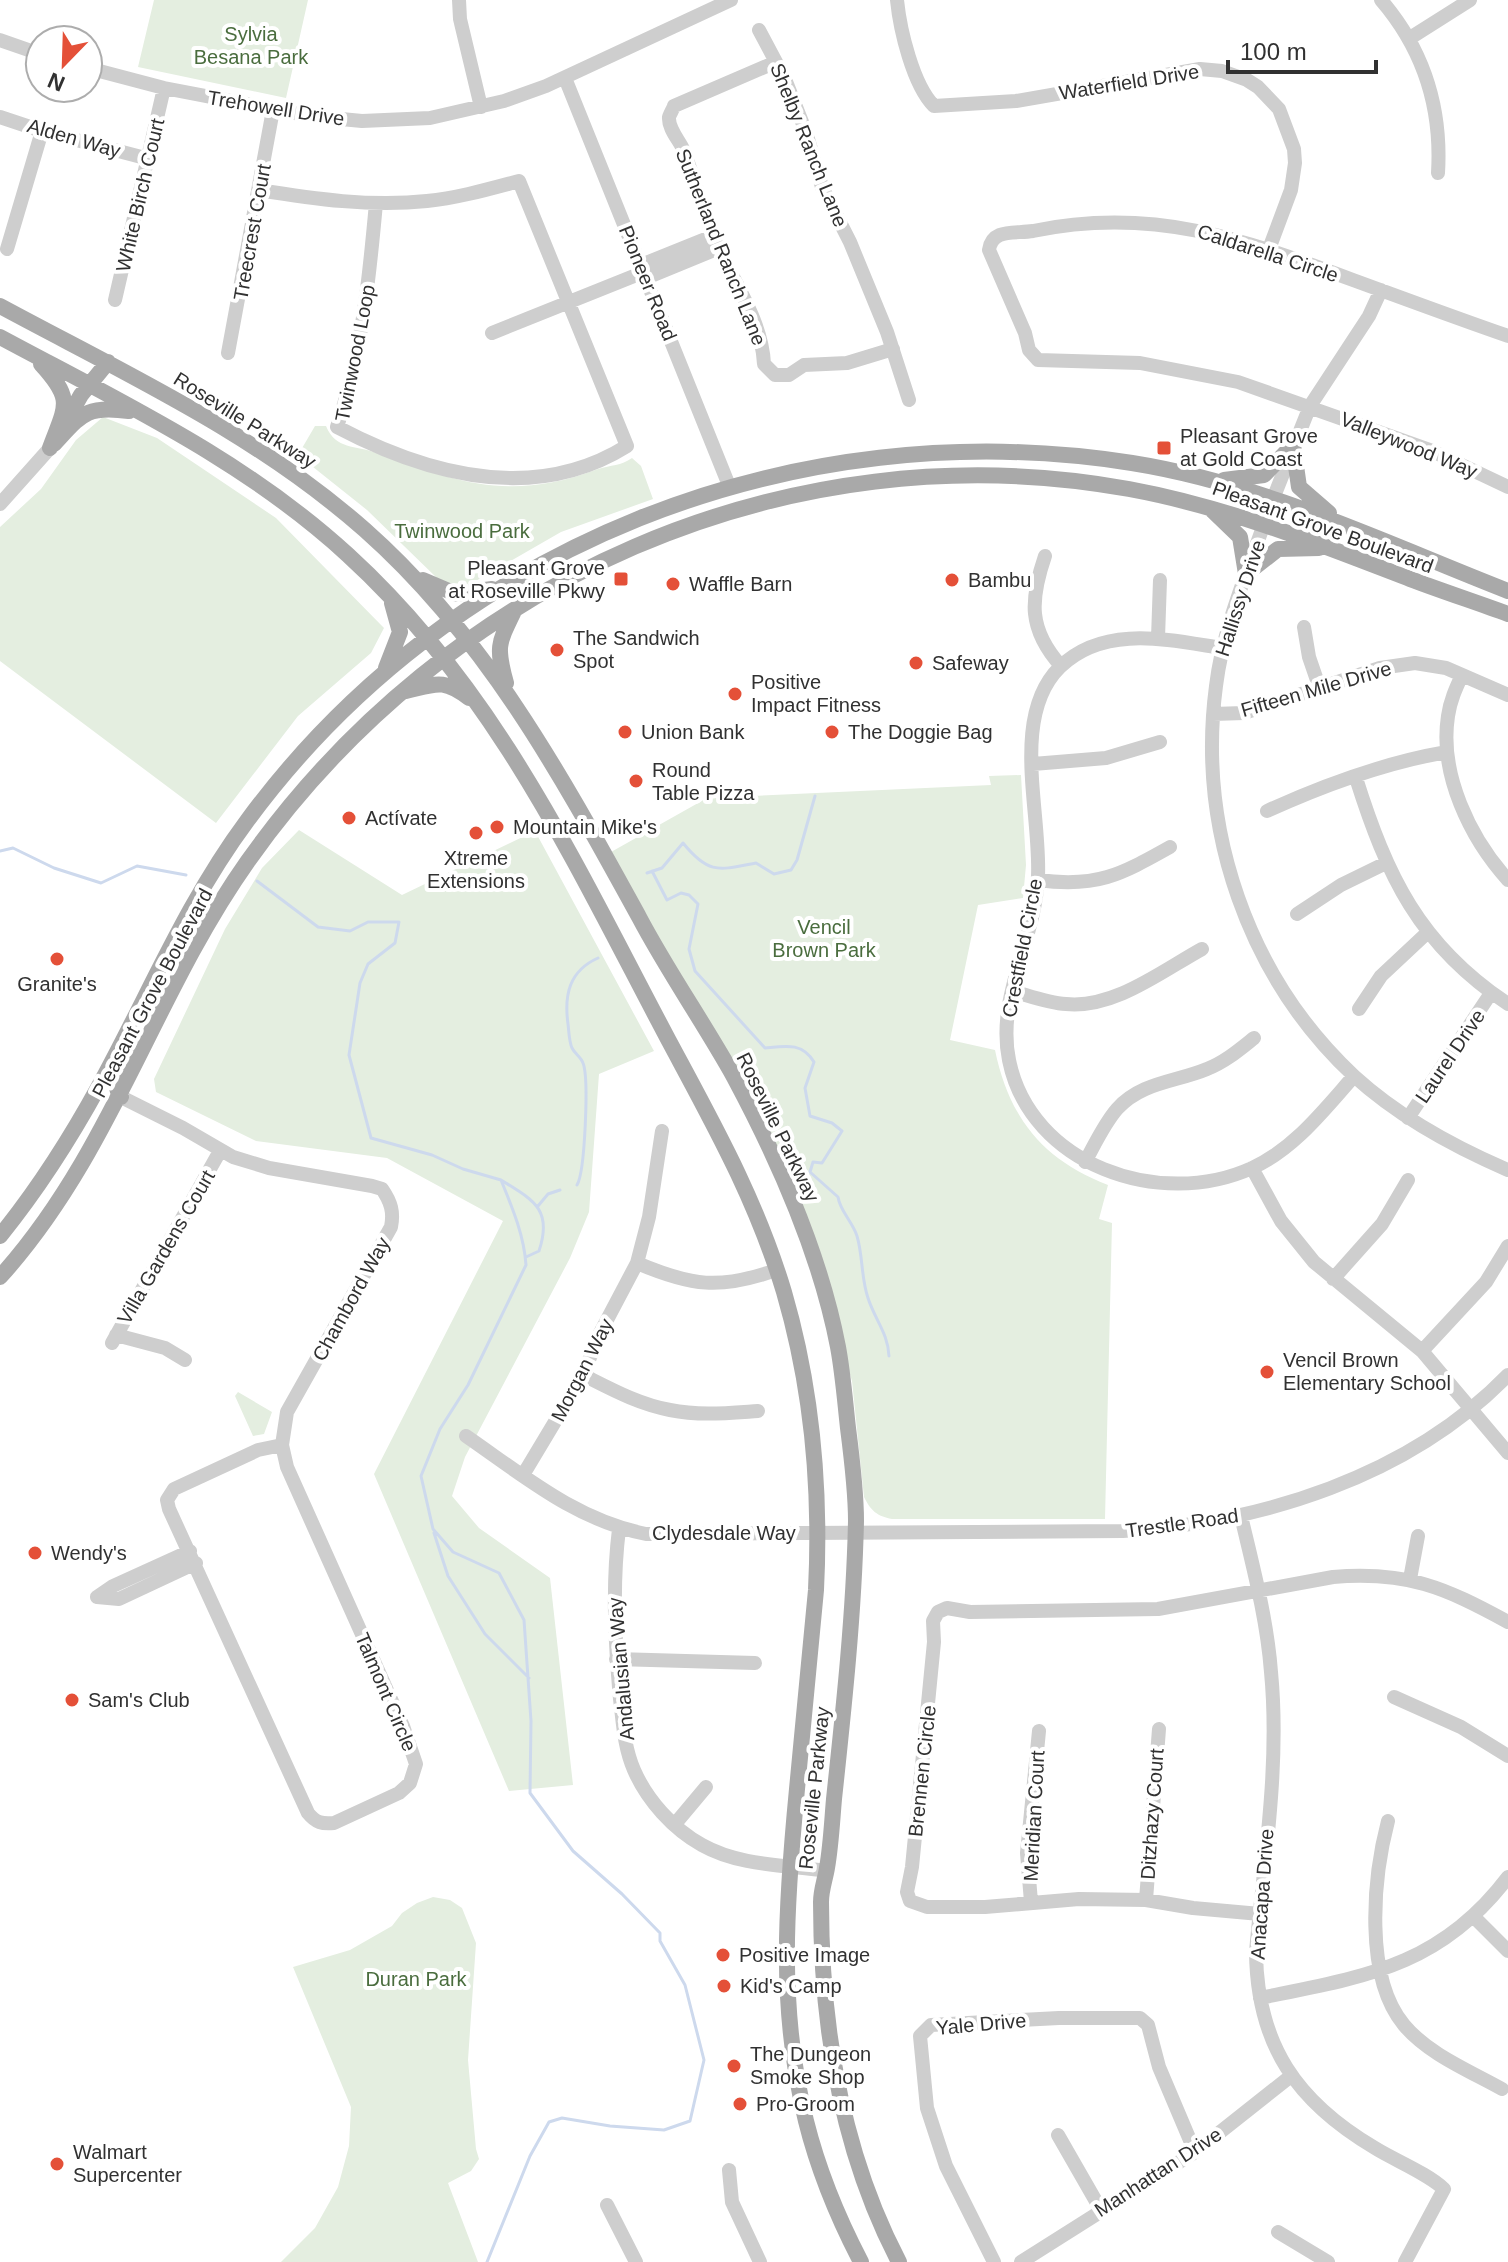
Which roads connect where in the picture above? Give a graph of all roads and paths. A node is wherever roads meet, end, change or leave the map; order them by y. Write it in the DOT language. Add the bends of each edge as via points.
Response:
graph roads {
  1 [pos="459,0"];
  2 [pos="731,0"];
  3 [pos="897,0"];
  4 [pos="1381,0"];
  5 [pos="1470,0"];
  6 [pos="759,30"];
  7 [pos="1410,38"];
  8 [pos="0,40"];
  9 [pos="24,48"];
  10 [pos="776,62"];
  11 [pos="104,72"];
  12 [pos="565,78"];
  13 [pos="164,88"];
  14 [pos="481,107"];
  15 [pos="273,110"];
  16 [pos="0,117"];
  17 [pos="42,131"];
  18 [pos="149,159"];
  19 [pos="1438,173"];
  20 [pos="259,190"];
  21 [pos="376,203"];
  22 [pos="716,242"];
  23 [pos="7,249"];
  24 [pos="1269,249"];
  25 [pos="644,272"];
  26 [pos="1381,290"];
  27 [pos="115,300"];
  28 [pos="568,302"];
  29 [pos="0,306"];
  30 [pos="492,333"];
  31 [pos="1508,336"];
  32 [pos="0,337"];
  33 [pos="893,349"];
  34 [pos="228,353"];
  35 [pos="33,355"];
  36 [pos="108,362"];
  37 [pos="90,384"];
  38 [pos="909,400"];
  39 [pos="1310,406"];
  40 [pos="139,412"];
  41 [pos="1293,445"];
  42 [pos="50,448"];
  43 [pos="807,470"];
  44 [pos="1215,481"];
  45 [pos="1508,487"];
  46 [pos="730,488"];
  47 [pos="1273,499"];
  48 [pos="0,504"];
  49 [pos="1208,506"];
  50 [pos="741,508"];
  51 [pos="1264,524"];
  52 [pos="1343,525"];
  53 [pos="1335,549"];
  54 [pos="1045,556"];
  55 [pos="410,573"];
  56 [pos="1246,574"];
  57 [pos="1160,580"];
  58 [pos="498,588"];
  59 [pos="1508,591"];
  60 [pos="389,594"];
  61 [pos="516,608"];
  62 [pos="1508,614"];
  63 [pos="453,619"];
  64 [pos="1304,627"];
  65 [pos="428,636"];
  66 [pos="1158,638"];
  67 [pos="469,639"];
  68 [pos="1222,648"];
  69 [pos="445,657"];
  70 [pos="1061,666"];
  71 [pos="384,671"];
  72 [pos="1462,675"];
  73 [pos="1320,689"];
  74 [pos="400,693"];
  75 [pos="1508,695"];
  76 [pos="510,696"];
  77 [pos="485,711"];
  78 [pos="1213,714"];
  79 [pos="1160,742"];
  80 [pos="1447,752"];
  81 [pos="1033,764"];
  82 [pos="1356,778"];
  83 [pos="1267,811"];
  84 [pos="1170,847"];
  85 [pos="1386,863"];
  86 [pos="1038,880"];
  87 [pos="1508,880"];
  88 [pos="1297,914"];
  89 [pos="1428,932"];
  90 [pos="1202,949"];
  91 [pos="148,988"];
  92 [pos="1012,991"];
  93 [pos="1491,993"];
  94 [pos="1508,1004"];
  95 [pos="1359,1009"];
  96 [pos="1254,1038"];
  97 [pos="1354,1076"];
  98 [pos="121,1097"];
  99 [pos="1408,1118"];
  100 [pos="662,1131"];
  101 [pos="220,1151"];
  102 [pos="1085,1162"];
  103 [pos="1252,1168"];
  104 [pos="1508,1170"];
  105 [pos="1408,1180"];
  106 [pos="0,1236"];
  107 [pos="1508,1246"];
  108 [pos="637,1263"];
  109 [pos="776,1270"];
  110 [pos="0,1277"];
  111 [pos="1333,1279"];
  112 [pos="1422,1351"];
  113 [pos="185,1360"];
  114 [pos="583,1375"];
  115 [pos="1508,1375"];
  116 [pos="1471,1408"];
  117 [pos="758,1411"];
  118 [pos="466,1436"];
  119 [pos="282,1445"];
  120 [pos="1508,1453"];
  121 [pos="523,1475"];
  122 [pos="1241,1516"];
  123 [pos="619,1529"];
  124 [pos="817,1533"];
  125 [pos="855,1534"];
  126 [pos="1418,1536"];
  127 [pos="193,1557"];
  128 [pos="1410,1579"];
  129 [pos="1258,1592"];
  130 [pos="1508,1622"];
  131 [pos="616,1659"];
  132 [pos="755,1663"];
  133 [pos="1394,1697"];
  134 [pos="1159,1729"];
  135 [pos="1039,1731"];
  136 [pos="1508,1756"];
  137 [pos="706,1787"];
  138 [pos="1388,1821"];
  139 [pos="675,1824"];
  140 [pos="790,1866"];
  141 [pos="827,1871"];
  142 [pos="1508,1877"];
  143 [pos="1146,1900"];
  144 [pos="1031,1902"];
  145 [pos="1260,1914"];
  146 [pos="1474,1917"];
  147 [pos="1508,1951"];
  148 [pos="1379,1972"];
  149 [pos="1260,1998"];
  150 [pos="1291,2076"];
  151 [pos="1502,2089"];
  152 [pos="1058,2135"];
  153 [pos="1195,2152"];
  154 [pos="729,2170"];
  155 [pos="607,2205"];
  156 [pos="1101,2210"];
  157 [pos="1278,2232"];
  158 [pos="636,2262"];
  159 [pos="760,2262"];
  160 [pos="861,2262"];
  161 [pos="899,2262"];
  162 [pos="994,2262"];
  163 [pos="1021,2262"];
  164 [pos="1328,2262"];
  165 [pos="1405,2262"];
  1 -- 14 [label="street"];
  2 -- 12 [label="street, Trehowell Drive"];
  3 -- 24 [label="street, Waterfield Drive" via="909,58 934,106 1016,101 1200,69 1233,74 1258,87 1279,109 1294,149 1291,190"];
  4 -- 7 [label="street"];
  5 -- 7 [label="street"];
  6 -- 10 [label="street, Shelby Ranch Lane"];
  7 -- 19 [label="street" via="1436,112"];
  8 -- 9 [label="street"];
  10 -- 22 [label="street, Sutherland Ranch Lane" via="674,106 669,117"];
  10 -- 33 [label="street, Shelby Ranch Lane" via="826,197"];
  11 -- 13 [label="street, Trehowell Drive"];
  12 -- 14 [label="street, Trehowell Drive"];
  12 -- 25 [label="street, Pioneer Road"];
  13 -- 15 [label="street, Trehowell Drive"];
  13 -- 18 [label="street, White Birch Court"];
  14 -- 15 [label="street, Trehowell Drive" via="430,118 362,121"];
  15 -- 20 [label="street, Treecrest Court"];
  16 -- 17 [label="street, Alden Way"];
  17 -- 18 [label="street, Alden Way"];
  17 -- 23 [label="street"];
  18 -- 27 [label="street, White Birch Court"];
  20 -- 21 [label="street"];
  20 -- 34 [label="street, Treecrest Court"];
  21 -- 28 [label="street" via="429,201 519,181"];
  21 -- 28 [label="street, Twinwood Loop" via="362,335 337,427 358,439 453,473 503,480 552,476 604,460 627,446"];
  22 -- 25 [label="street"];
  22 -- 33 [label="street, Sutherland Ranch Lane" via="763,344 764,364 775,375"];
  24 -- 26 [label="street, Caldarella Circle"];
  24 -- 39 [label="street, Caldarella Circle" via="1191,228 1115,222 1004,232 995,236 989,250 1029,350 1038,360 1177,369"];
  25 -- 28 [label="street"];
  25 -- 46 [label="street, Pioneer Road"];
  26 -- 31 [label="street, Caldarella Circle"];
  26 -- 39 [label="street"];
  28 -- 30 [label="street"];
  29 -- 36 [label="main road, Roseville Parkway"];
  32 -- 35 [label="main road, Roseville Parkway"];
  33 -- 38 [label="street, Shelby Ranch Lane"];
  35 -- 37 [label="main road, Roseville Parkway"];
  35 -- 42 [label="main road" via="64,396"];
  36 -- 37 [label="main road"];
  36 -- 55 [label="main road, Roseville Parkway" via="285,466"];
  37 -- 40 [label="main road, Roseville Parkway"];
  37 -- 42 [label="main road"];
  39 -- 41 [label="street"];
  39 -- 45 [label="street, Valleywood Way" via="1430,450"];
  40 -- 42 [label="main road" via="96,408"];
  40 -- 60 [label="main road, Roseville Parkway" via="280,498"];
  41 -- 44 [label="main road" via="1264,475"];
  41 -- 47 [label="street"];
  41 -- 52 [label="main road" via="1299,487"];
  42 -- 48 [label="street"];
  43 -- 44 [label="main road, Pleasant Grove Boulevard" via="897,457 991,453 1132,463"];
  43 -- 46 [label="main road, Pleasant Grove Boulevard"];
  43 -- 50 [label="main road" via="753,493"];
  44 -- 47 [label="main road, Pleasant Grove Boulevard"];
  46 -- 58 [label="main road, Pleasant Grove Boulevard" via="597,535"];
  47 -- 51 [label="main road"];
  47 -- 52 [label="main road, Pleasant Grove Boulevard"];
  49 -- 50 [label="main road, Pleasant Grove Boulevard" via="1082,482 991,475 856,484"];
  49 -- 51 [label="main road, Pleasant Grove Boulevard"];
  49 -- 56 [label="main road" via="1240,537"];
  50 -- 61 [label="main road, Pleasant Grove Boulevard" via="638,545"];
  51 -- 53 [label="main road, Pleasant Grove Boulevard"];
  51 -- 56 [label="street, Hallissy Drive"];
  52 -- 59 [label="main road, Pleasant Grove Boulevard"];
  53 -- 56 [label="main road" via="1278,549"];
  53 -- 62 [label="main road, Pleasant Grove Boulevard"];
  54 -- 70 [label="street" via="1033,600 1035,618 1047,650"];
  55 -- 58 [label="main road" via="456,594"];
  55 -- 63 [label="main road, Roseville Parkway"];
  56 -- 68 [label="street, Hallissy Drive"];
  57 -- 66 [label="street"];
  58 -- 63 [label="main road, Pleasant Grove Boulevard"];
  60 -- 65 [label="main road, Roseville Parkway"];
  60 -- 71 [label="main road" via="400,632"];
  61 -- 67 [label="main road, Pleasant Grove Boulevard"];
  61 -- 76 [label="main road" via="498,654"];
  63 -- 65 [label="main road, Pleasant Grove Boulevard"];
  63 -- 67 [label="main road, Roseville Parkway"];
  64 -- 73 [label="street"];
  65 -- 69 [label="main road, Roseville Parkway"];
  65 -- 71 [label="main road, Pleasant Grove Boulevard"];
  66 -- 68 [label="street, Crestfield Circle"];
  66 -- 70 [label="street, Crestfield Circle" via="1094,646"];
  67 -- 69 [label="main road, Pleasant Grove Boulevard"];
  67 -- 76 [label="main road, Roseville Parkway"];
  68 -- 78 [label="street, Hallissy Drive"];
  69 -- 74 [label="main road, Pleasant Grove Boulevard"];
  69 -- 77 [label="main road, Roseville Parkway"];
  70 -- 81 [label="street, Crestfield Circle" via="1034,713"];
  71 -- 91 [label="main road, Pleasant Grove Boulevard" via="311,743 244,825"];
  72 -- 73 [label="street, Fifteen Mile Drive" via="1431,664 1398,664"];
  72 -- 75 [label="street, Fifteen Mile Drive"];
  72 -- 80 [label="street" via="1447,716"];
  73 -- 78 [label="street, Fifteen Mile Drive" via="1244,713"];
  74 -- 77 [label="main road" via="453,685"];
  74 -- 98 [label="main road, Pleasant Grove Boulevard" via="331,760 250,859 203,931"];
  76 -- 125 [label="main road, Roseville Parkway" via="731,1072 779,1169 837,1341 856,1498"];
  77 -- 109 [label="main road, Roseville Parkway" via="612,928 712,1117"];
  78 -- 97 [label="street, Hallissy Drive" via="1216,809 1241,906 1293,1005"];
  79 -- 81 [label="street" via="1106,758"];
  80 -- 82 [label="street"];
  80 -- 87 [label="street" via="1465,815"];
  81 -- 86 [label="street, Crestfield Circle"];
  82 -- 83 [label="street"];
  82 -- 85 [label="street"];
  84 -- 86 [label="street" via="1105,880"];
  85 -- 88 [label="street"];
  85 -- 89 [label="street"];
  86 -- 92 [label="street, Crestfield Circle"];
  89 -- 93 [label="street"];
  89 -- 95 [label="street" via="1381,976"];
  90 -- 92 [label="street" via="1129,989 1088,1004 1051,1002"];
  91 -- 98 [label="main road" via="151,1008 117,1078"];
  91 -- 106 [label="main road, Pleasant Grove Boulevard" via="79,1121"];
  92 -- 102 [label="street, Crestfield Circle" via="1006,1038 1015,1081 1048,1134"];
  93 -- 94 [label="street"];
  93 -- 99 [label="street, Laurel Drive"];
  96 -- 102 [label="street" via="1209,1068 1133,1095 1108,1121"];
  97 -- 99 [label="street, Hallissy Drive"];
  97 -- 103 [label="street, Crestfield Circle" via="1291,1143"];
  98 -- 101 [label="street, Chambord Way"];
  98 -- 110 [label="main road, Pleasant Grove Boulevard" via="62,1198"];
  99 -- 104 [label="street, Hallissy Drive"];
  100 -- 108 [label="street, Morgan Way"];
  101 -- 113 [label="street, Villa Gardens Court" via="114,1339 165,1348"];
  101 -- 119 [label="street, Chambord Way" via="269,1168 382,1189 392,1206 391,1227 381,1247 287,1412"];
  102 -- 103 [label="street, Crestfield Circle" via="1130,1178 1182,1183"];
  103 -- 111 [label="street" via="1281,1221"];
  105 -- 111 [label="street" via="1382,1224"];
  107 -- 112 [label="street" via="1486,1282"];
  108 -- 109 [label="street" via="701,1284"];
  108 -- 114 [label="street, Morgan Way"];
  109 -- 124 [label="main road, Roseville Parkway" via="808,1409"];
  111 -- 112 [label="street"];
  112 -- 116 [label="street"];
  114 -- 117 [label="street" via="670,1411"];
  114 -- 121 [label="street, Morgan Way"];
  115 -- 116 [label="street, Trestle Road"];
  116 -- 120 [label="street"];
  116 -- 122 [label="street, Trestle Road" via="1416,1445 1350,1479"];
  118 -- 121 [label="street, Clydesdale Way"];
  119 -- 127 [label="street, Talmont Circle" via="258,1450 170,1494 169,1509"];
  119 -- 127 [label="street, Talmont Circle" via="287,1467 413,1752 416,1764 407,1787 334,1823 314,1820"];
  121 -- 123 [label="street, Clydesdale Way" via="554,1498"];
  122 -- 125 [label="street, Trestle Road" via="1123,1531"];
  122 -- 129 [label="street, Anacapa Drive"];
  123 -- 124 [label="street, Clydesdale Way" via="671,1535"];
  123 -- 131 [label="street, Andalusian Way"];
  124 -- 125 [label="street, Trestle Road"];
  124 -- 140 [label="main road, Roseville Parkway"];
  125 -- 141 [label="main road, Roseville Parkway"];
  126 -- 128 [label="street"];
  127 -- 127 [label="street" via="113,1586 97,1597 119,1599"];
  128 -- 129 [label="street" via="1333,1577"];
  128 -- 130 [label="street" via="1454,1593"];
  129 -- 144 [label="street, Brennen Circle" via="1158,1609 938,1612 907,1892 910,1901 927,1907"];
  129 -- 145 [label="street, Anacapa Drive" via="1271,1671 1274,1740"];
  131 -- 132 [label="street"];
  131 -- 139 [label="street, Andalusian Way" via="624,1739 633,1768 644,1791"];
  133 -- 136 [label="street" via="1461,1727"];
  134 -- 143 [label="street, Ditzhazy Court"];
  135 -- 144 [label="street, Meridian Court" via="1027,1853"];
  137 -- 139 [label="street"];
  138 -- 148 [label="street" via="1380,1856"];
  139 -- 140 [label="street, Andalusian Way" via="726,1856"];
  140 -- 141 [label="street, Andalusian Way"];
  140 -- 160 [label="main road, Roseville Parkway" via="786,1959 800,2094 814,2151"];
  141 -- 161 [label="main road, Roseville Parkway" via="820,1894 823,1962 837,2085 860,2170"];
  142 -- 146 [label="street"];
  143 -- 144 [label="street, Brennen Circle"];
  143 -- 145 [label="street, Brennen Circle"];
  145 -- 149 [label="street, Anacapa Drive"];
  146 -- 147 [label="street"];
  146 -- 148 [label="street" via="1421,1954"];
  148 -- 149 [label="street"];
  148 -- 151 [label="street" via="1405,2026"];
  149 -- 150 [label="street, Anacapa Drive" via="1273,2043"];
  150 -- 153 [label="street, Manhattan Drive"];
  150 -- 165 [label="street, Anacapa Drive" via="1341,2127 1444,2189"];
  152 -- 156 [label="street"];
  153 -- 156 [label="street, Manhattan Drive"];
  153 -- 162 [label="street, Yale Drive" via="1159,2067 1148,2025 1140,2018 931,2025 920,2036 927,2108 946,2166"];
  154 -- 159 [label="street" via="732,2202"];
  155 -- 158 [label="street"];
  156 -- 163 [label="street, Manhattan Drive"];
  157 -- 164 [label="street"];
}
